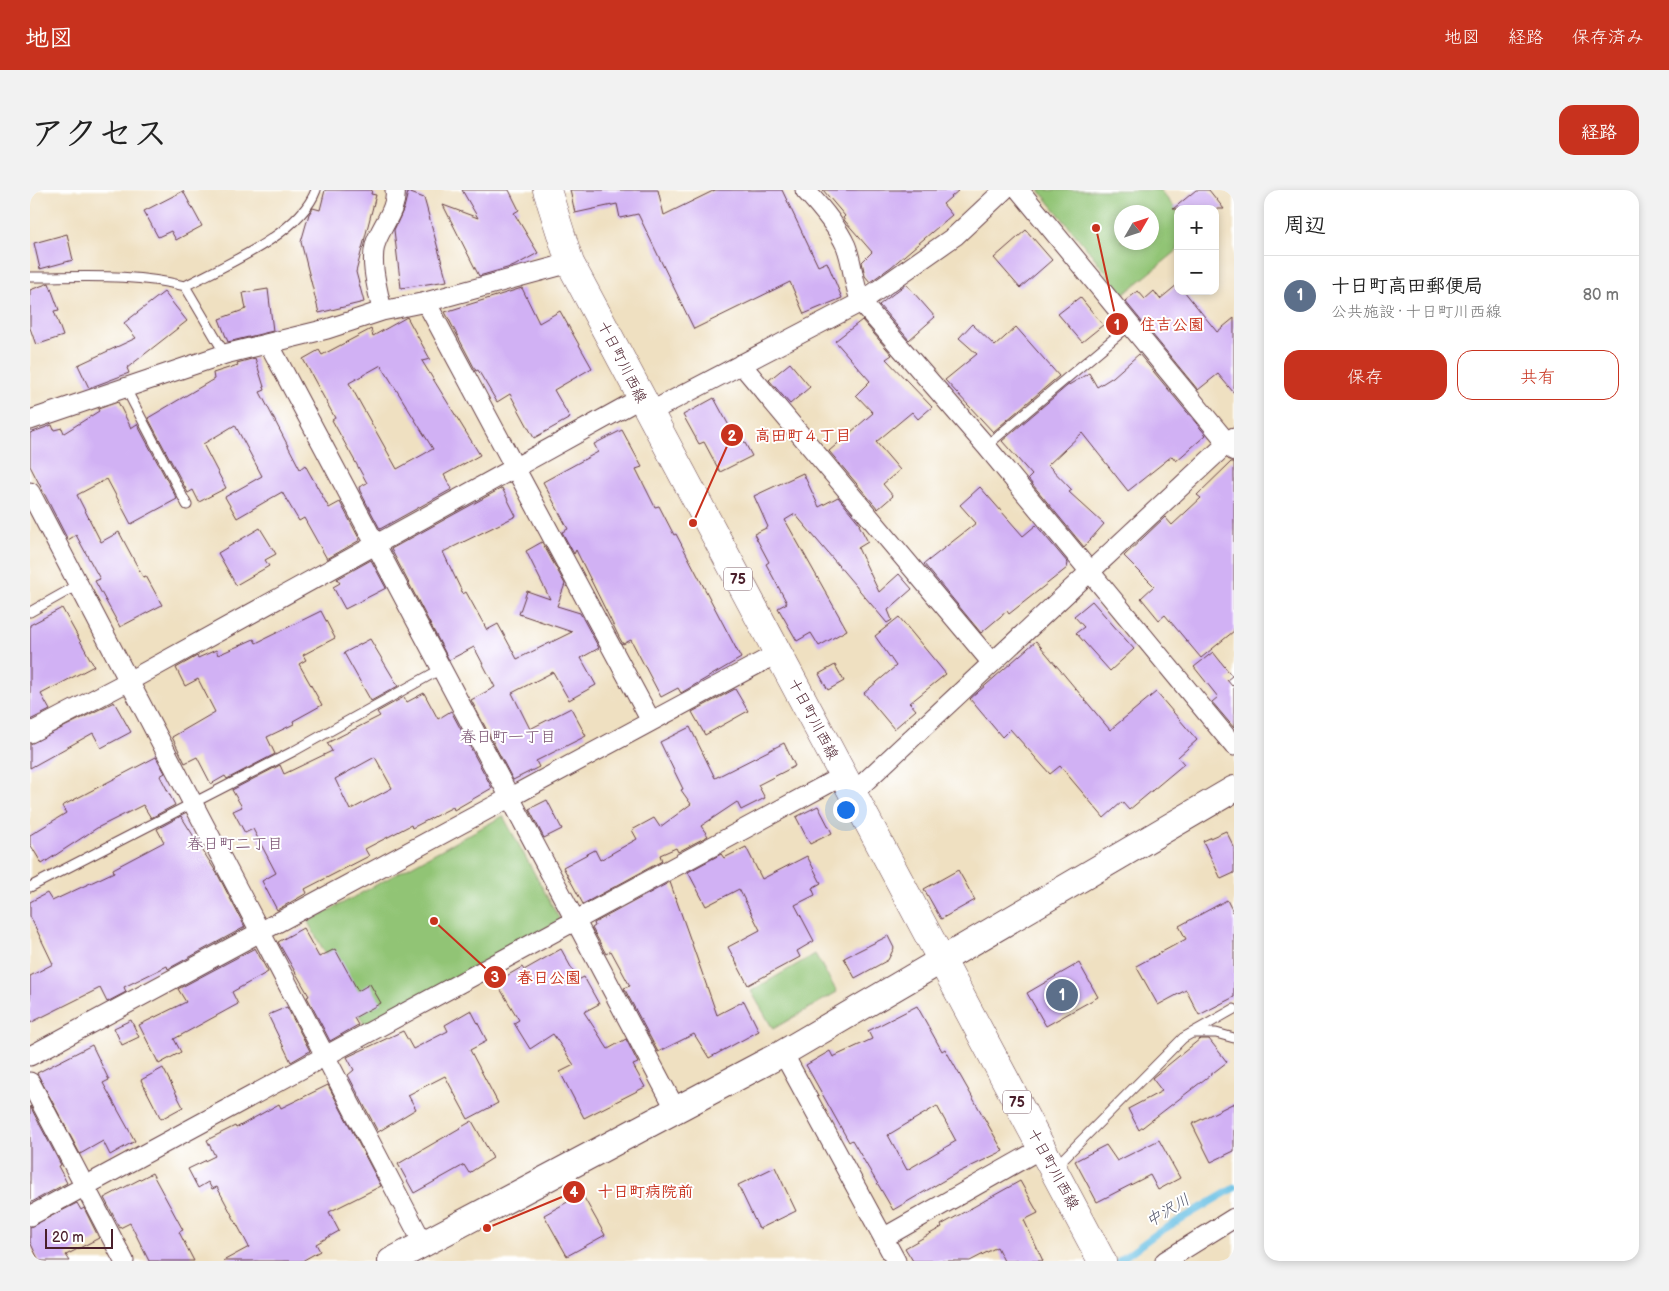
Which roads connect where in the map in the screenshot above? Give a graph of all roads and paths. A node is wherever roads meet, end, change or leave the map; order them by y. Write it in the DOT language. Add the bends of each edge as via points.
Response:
graph roads {
  1 [pos="316,190"];
  2 [pos="394,190"];
  3 [pos="547,190"];
  4 [pos="805,190"];
  5 [pos="1004,190"];
  6 [pos="1018,190"];
  7 [pos="570,263"];
  8 [pos="30,277"];
  9 [pos="185,286"];
  10 [pos="426,302"];
  11 [pos="861,302"];
  12 [pos="382,310"];
  13 [pos="1130,325"];
  14 [pos="269,344"];
  15 [pos="225,354"];
  16 [pos="741,364"];
  17 [pos="125,387"];
  18 [pos="644,406"];
  19 [pos="30,420"];
  20 [pos="1232,444"];
  21 [pos="986,446"];
  22 [pos="514,468"];
  23 [pos="30,492"];
  24 [pos="187,505"];
  25 [pos="375,544"];
  26 [pos="1090,570"];
  27 [pos="78,585"];
  28 [pos="30,612"];
  29 [pos="778,653"];
  30 [pos="992,663"];
  31 [pos="441,669"];
  32 [pos="129,681"];
  33 [pos="651,721"];
  34 [pos="30,733"];
  35 [pos="1234,746"];
  36 [pos="849,784"];
  37 [pos="1234,789"];
  38 [pos="510,797"];
  39 [pos="192,802"];
  40 [pos="30,888"];
  41 [pos="575,921"];
  42 [pos="260,931"];
  43 [pos="941,962"];
  44 [pos="1234,1009"];
  45 [pos="1192,1033"];
  46 [pos="1234,1038"];
  47 [pos="783,1053"];
  48 [pos="30,1056"];
  49 [pos="325,1056"];
  50 [pos="30,1082"];
  51 [pos="676,1110"];
  52 [pos="1048,1158"];
  53 [pos="85,1186"];
  54 [pos="30,1216"];
  55 [pos="1234,1218"];
  56 [pos="885,1237"];
  57 [pos="423,1243"];
  58 [pos="1097,1252"];
  59 [pos="124,1261"];
  60 [pos="391,1261"];
  61 [pos="896,1261"];
  62 [pos="1165,1261"];
  1 -- 9 [label="lane" via="312,201 276,237"];
  2 -- 12 [label="street" via="392,209 375,245 374,269"];
  3 -- 7 [label="main road, 十日町川西線 / 75"];
  4 -- 11 [label="street" via="846,246"];
  5 -- 11 [label="street" via="955,236"];
  6 -- 13 [label="street"];
  7 -- 10 [label="street"];
  7 -- 18 [label="main road, 十日町川西線 / 75"];
  8 -- 9 [label="lane" via="128,276"];
  9 -- 15 [label="lane"];
  10 -- 12 [label="street"];
  10 -- 22 [label="street"];
  11 -- 16 [label="street"];
  11 -- 21 [label="street"];
  12 -- 14 [label="street"];
  13 -- 20 [label="street"];
  13 -- 21 [label="lane"];
  14 -- 15 [label="street"];
  14 -- 25 [label="street"];
  15 -- 17 [label="street"];
  16 -- 18 [label="street"];
  16 -- 30 [label="street"];
  17 -- 19 [label="street"];
  17 -- 24 [label="lane"];
  18 -- 22 [label="street"];
  18 -- 29 [label="main road, 十日町川西線 / 75"];
  20 -- 26 [label="street"];
  21 -- 26 [label="street"];
  22 -- 25 [label="street"];
  22 -- 33 [label="street"];
  23 -- 27 [label="street"];
  25 -- 31 [label="street"];
  25 -- 32 [label="street"];
  26 -- 30 [label="street"];
  26 -- 35 [label="street"];
  27 -- 28 [label="lane"];
  27 -- 32 [label="street"];
  29 -- 33 [label="street"];
  29 -- 36 [label="main road, 十日町川西線 / 75"];
  30 -- 36 [label="street"];
  31 -- 38 [label="street"];
  31 -- 39 [label="lane" via="294,751"];
  32 -- 34 [label="street"];
  32 -- 39 [label="street"];
  33 -- 38 [label="street"];
  36 -- 41 [label="street"];
  36 -- 43 [label="main road, 十日町川西線 / 75"];
  37 -- 43 [label="street"];
  38 -- 41 [label="street"];
  38 -- 42 [label="street"];
  39 -- 40 [label="lane"];
  39 -- 42 [label="street"];
  41 -- 49 [label="street"];
  41 -- 51 [label="street"];
  42 -- 48 [label="street"];
  42 -- 49 [label="street"];
  43 -- 47 [label="street"];
  43 -- 52 [label="main road, 十日町川西線 / 75"];
  44 -- 45 [label="lane"];
  45 -- 46 [label="lane" via="1216,1033"];
  45 -- 52 [label="lane"];
  47 -- 51 [label="street"];
  47 -- 56 [label="street"];
  49 -- 53 [label="street"];
  49 -- 57 [label="street"];
  50 -- 53 [label="street"];
  51 -- 57 [label="street"];
  52 -- 56 [label="street"];
  52 -- 58 [label="main road, 十日町川西線 / 75"];
  53 -- 54 [label="street"];
  53 -- 59 [label="street"];
  55 -- 62 [label="street"];
  56 -- 61 [label="street"];
  57 -- 60 [label="street"];
}
